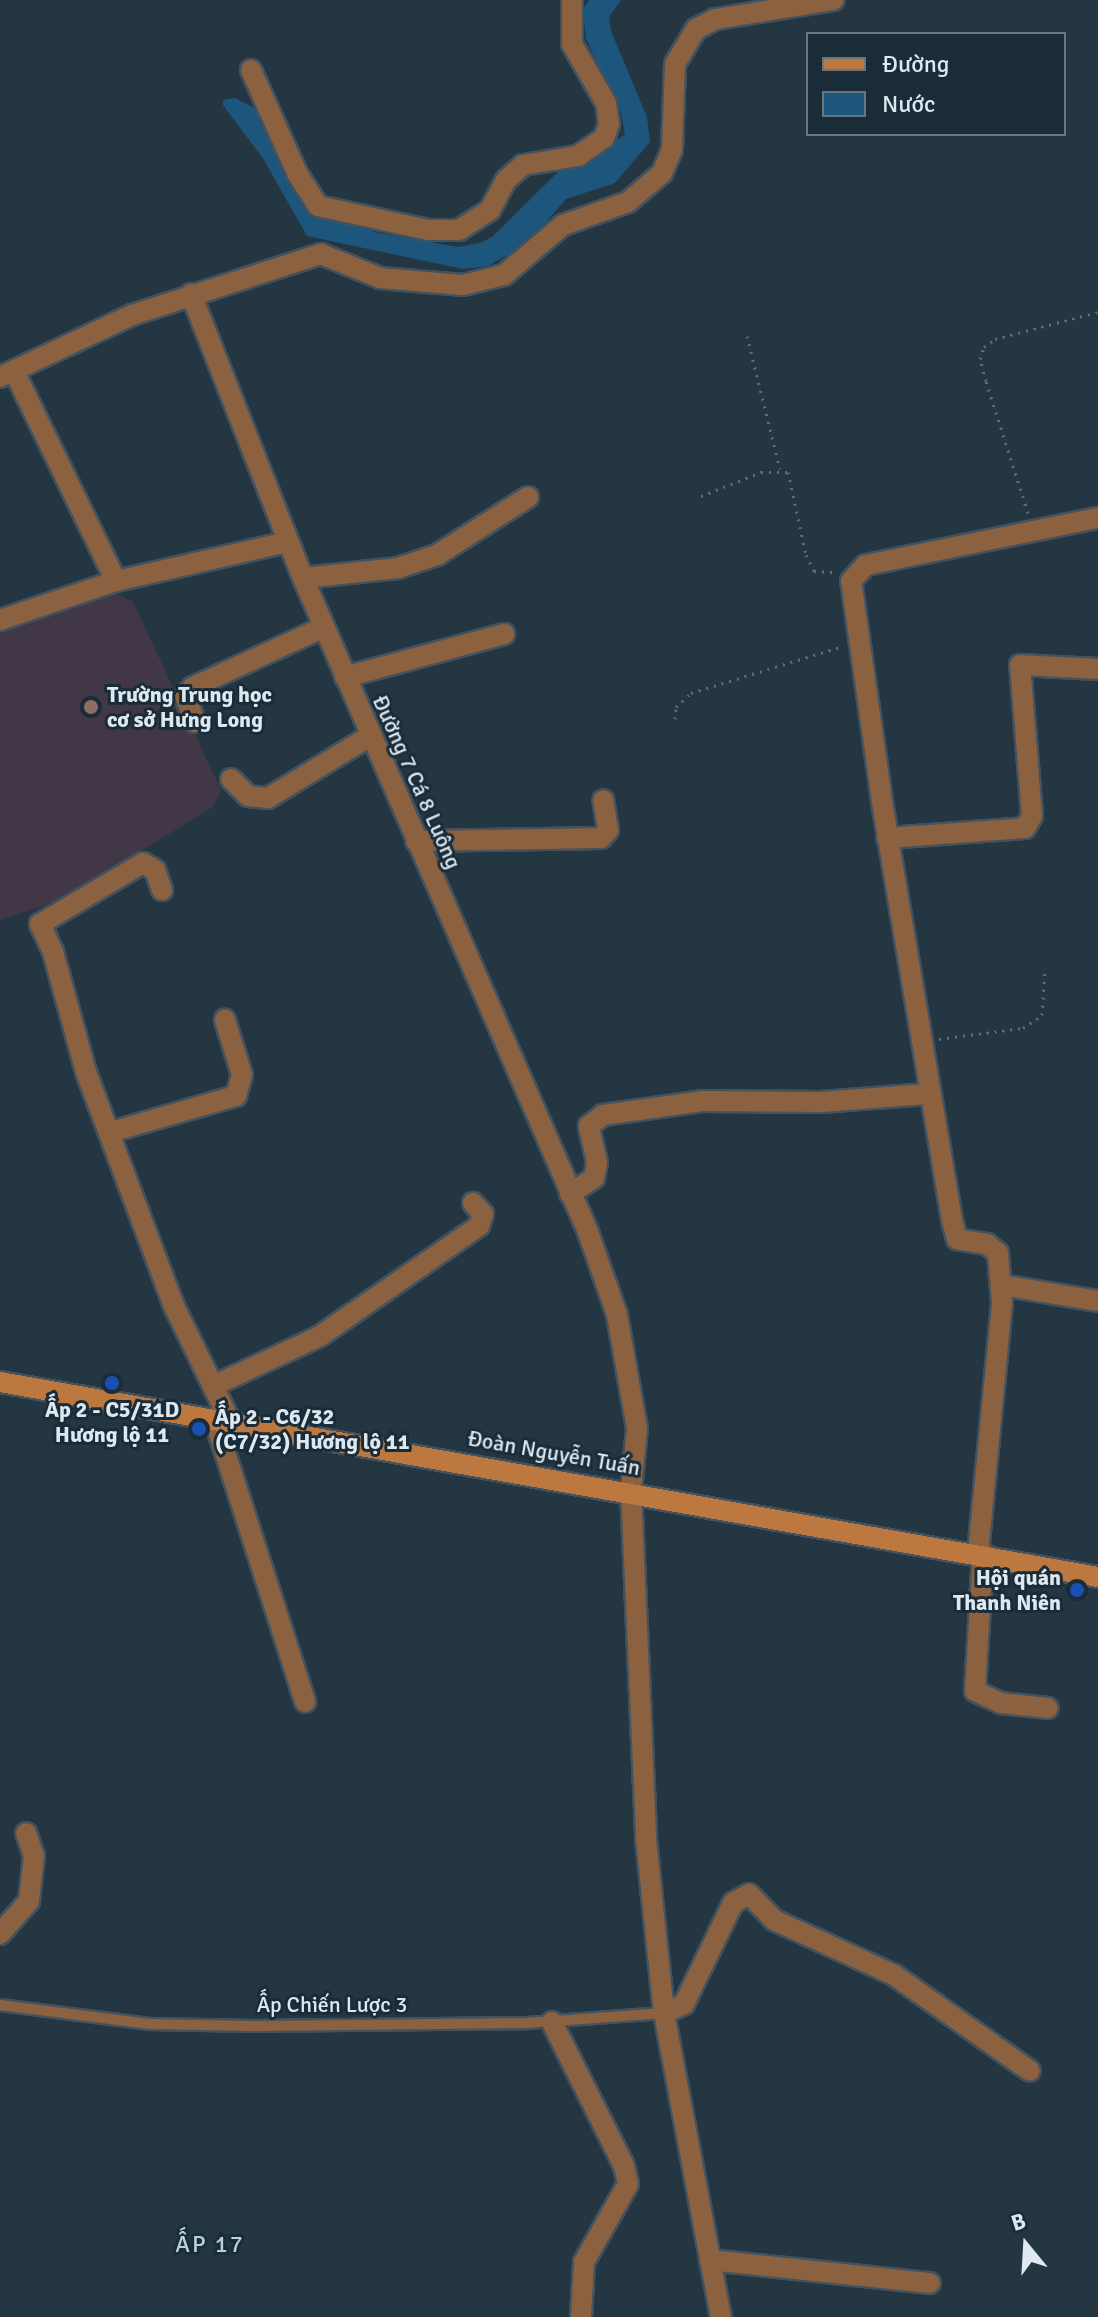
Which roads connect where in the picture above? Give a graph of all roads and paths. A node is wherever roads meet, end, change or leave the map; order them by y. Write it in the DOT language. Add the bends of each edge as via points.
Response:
graph roads {
  1 [pos="572,0"];
  2 [pos="833,0"];
  3 [pos="251,70"];
  4 [pos="191,294"];
  5 [pos="1098,312"];
  6 [pos="747,336"];
  7 [pos="7,374"];
  8 [pos="780,469"];
  9 [pos="701,496"];
  10 [pos="528,497"];
  11 [pos="1098,518"];
  12 [pos="1033,528"];
  13 [pos="288,542"];
  14 [pos="857,571"];
  15 [pos="303,578"];
  16 [pos="116,581"];
  17 [pos="0,620"];
  18 [pos="324,627"];
  19 [pos="504,634"];
  20 [pos="858,641"];
  21 [pos="1098,669"];
  22 [pos="345,677"];
  23 [pos="675,719"];
  24 [pos="195,722"];
  25 [pos="370,736"];
  26 [pos="231,779"];
  27 [pos="603,800"];
  28 [pos="887,838"];
  29 [pos="416,841"];
  30 [pos="162,890"];
  31 [pos="1045,970"];
  32 [pos="225,1020"];
  33 [pos="920,1041"];
  34 [pos="928,1094"];
  35 [pos="111,1132"];
  36 [pos="570,1194"];
  37 [pos="473,1203"];
  38 [pos="1001,1285"];
  39 [pos="1098,1301"];
  40 [pos="0,1382"];
  41 [pos="215,1385"];
  42 [pos="222,1420"];
  43 [pos="631,1490"];
  44 [pos="980,1553"];
  45 [pos="1098,1577"];
  46 [pos="305,1702"];
  47 [pos="1048,1708"];
  48 [pos="26,1833"];
  49 [pos="0,1934"];
  50 [pos="0,2005"];
  51 [pos="664,2013"];
  52 [pos="552,2022"];
  53 [pos="1030,2071"];
  54 [pos="710,2260"];
  55 [pos="930,2283"];
  56 [pos="581,2317"];
  57 [pos="721,2317"];
  1 -- 3 [label="street" via="572,44 606,103 609,124 604,138 578,156 523,165 506,180 490,210 459,230 428,230 318,206 298,175"];
  2 -- 4 [label="street" via="716,19 696,29 675,64 672,150 662,173 628,202 563,225 504,275 463,285 380,278 321,254"];
  4 -- 7 [label="street" via="132,315"];
  4 -- 13 [label="street, Đường 7 Cá 8 Luông"];
  5 -- 12 [label="path" via="995,339 980,359"];
  6 -- 8 [label="path"];
  7 -- 16 [label="street"];
  8 -- 9 [label="path"];
  8 -- 14 [label="path" via="791,482 814,571"];
  10 -- 15 [label="street" via="437,555 398,568"];
  11 -- 12 [label="street"];
  12 -- 14 [label="street"];
  13 -- 15 [label="street, Đường 7 Cá 8 Luông"];
  13 -- 16 [label="street"];
  14 -- 20 [label="street" via="851,592"];
  15 -- 18 [label="street, Đường 7 Cá 8 Luông"];
  16 -- 17 [label="street"];
  18 -- 22 [label="street, Đường 7 Cá 8 Luông"];
  18 -- 24 [label="street" via="193,687 185,696"];
  19 -- 22 [label="street"];
  20 -- 23 [label="path" via="691,693 676,707"];
  20 -- 28 [label="street"];
  21 -- 28 [label="street" via="1020,665 1032,816 1025,828"];
  22 -- 25 [label="street, Đường 7 Cá 8 Luông"];
  25 -- 26 [label="street" via="268,798 248,796"];
  25 -- 29 [label="street, Đường 7 Cá 8 Luông"];
  27 -- 29 [label="street" via="608,830 601,838"];
  28 -- 33 [label="street"];
  29 -- 36 [label="street, Đường 7 Cá 8 Luông"];
  30 -- 35 [label="street" via="155,870 143,863 40,924 53,952 86,1072"];
  31 -- 33 [label="path" via="1042,1015 1023,1028"];
  32 -- 35 [label="street" via="242,1075 236,1096"];
  33 -- 34 [label="street"];
  34 -- 36 [label="street" via="821,1102 702,1101 603,1115 589,1126 597,1162 594,1178"];
  34 -- 38 [label="street" via="957,1239 987,1244 998,1253"];
  35 -- 41 [label="street" via="173,1304"];
  36 -- 43 [label="street, Đường 7 Cá 8 Luông" via="617,1315 631,1377 637,1429"];
  37 -- 41 [label="street" via="483,1214 479,1226 320,1336"];
  38 -- 39 [label="street"];
  38 -- 44 [label="street"];
  40 -- 42 [label="main road, Đoàn Nguyễn Tuấn"];
  41 -- 42 [label="street"];
  42 -- 43 [label="main road, Đoàn Nguyễn Tuấn"];
  42 -- 46 [label="street"];
  43 -- 44 [label="main road, Đoàn Nguyễn Tuấn"];
  43 -- 51 [label="street, Đường 7 Cá 8 Luông" via="646,1839"];
  44 -- 45 [label="main road, Đoàn Nguyễn Tuấn"];
  44 -- 47 [label="street" via="975,1691 1001,1703"];
  48 -- 49 [label="street" via="34,1856 29,1901"];
  50 -- 52 [label="lane, Ấp Chiến Lược 3" via="150,2024"];
  51 -- 52 [label="lane, Ấp Chiến Lược 3"];
  51 -- 53 [label="street" via="684,2004 733,1903 749,1894 774,1920 894,1975"];
  51 -- 54 [label="street, Đường 7 Cá 8 Luông"];
  52 -- 56 [label="street" via="624,2166 628,2184 584,2262"];
  54 -- 55 [label="street"];
  54 -- 57 [label="street, Đường 7 Cá 8 Luông"];
}
